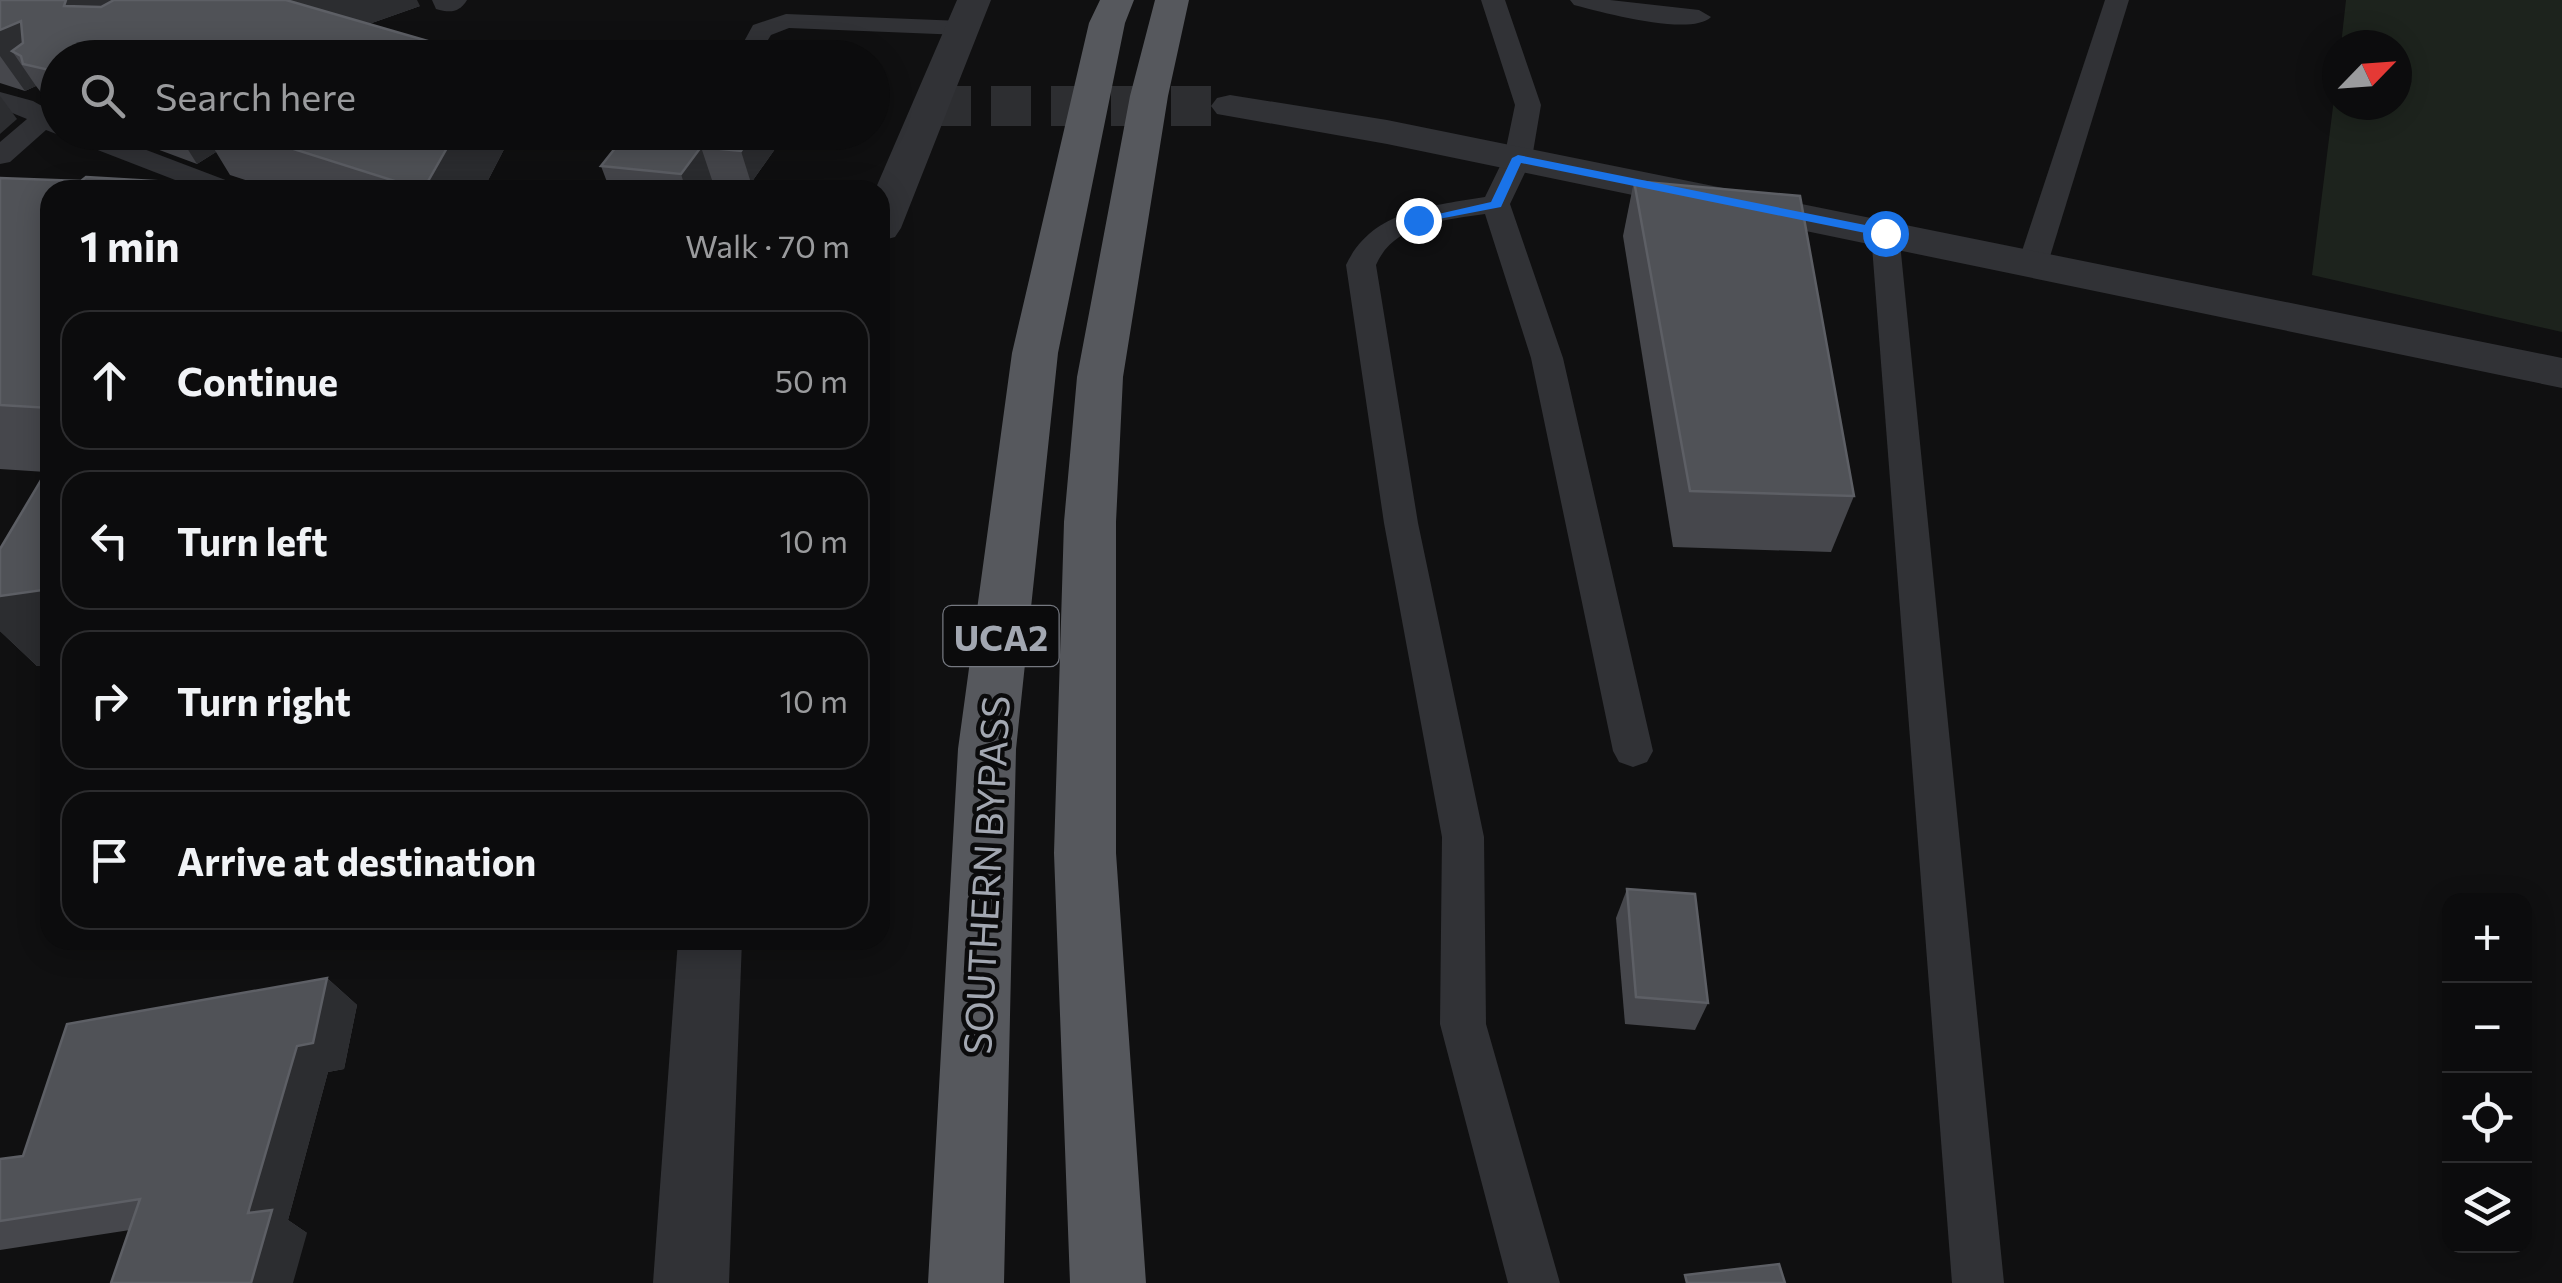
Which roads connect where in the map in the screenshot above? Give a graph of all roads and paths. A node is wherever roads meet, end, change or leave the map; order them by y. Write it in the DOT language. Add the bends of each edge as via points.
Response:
graph roads {
  1 [pos="1117,0"];
  2 [pos="1172,0"];
  3 [pos="1493,0"];
  4 [pos="1582,0"];
  5 [pos="2117,0"];
  6 [pos="968,14"];
  7 [pos="1699,17"];
  8 [pos="756,40"];
  9 [pos="1230,106"];
  10 [pos="31,113"];
  11 [pos="118,150"];
  12 [pos="0,156"];
  13 [pos="1518,158"];
  14 [pos="227,162"];
  15 [pos="193,180"];
  16 [pos="197,180"];
  17 [pos="890,204"];
  18 [pos="1496,204"];
  19 [pos="1885,233"];
  20 [pos="2032,263"];
  21 [pos="2562,372"];
  22 [pos="1633,751"];
  23 [pos="709,950"];
  24 [pos="691,1283"];
  25 [pos="966,1283"];
  26 [pos="1108,1283"];
  27 [pos="1534,1283"];
  28 [pos="1978,1283"];
  1 -- 25 [label="highway, SOUTHERN BYPASS / UCA2" via="1035,353 987,749"];
  2 -- 26 [label="highway, UCA2" via="1100,377 1090,522 1085,854"];
  3 -- 13 [label="lane" via="1528,105"];
  4 -- 7 [label="lane" via="1628,12"];
  5 -- 20 [label="lane"];
  6 -- 8 [label="lane" via="786,20"];
  6 -- 17 [label="street"];
  9 -- 13 [label="street"];
  10 -- 12 [label="lane"];
  11 -- 15 [label="lane"];
  13 -- 18 [label="lane"];
  13 -- 19 [label="street"];
  14 -- 16 [label="lane"];
  18 -- 22 [label="lane" via="1547,358"];
  18 -- 27 [label="lane" via="1386,229 1366,246 1360,265 1462,837 1462,1024"];
  19 -- 20 [label="street"];
  19 -- 28 [label="lane"];
  20 -- 21 [label="street"];
  23 -- 24 [label="street"];
}
